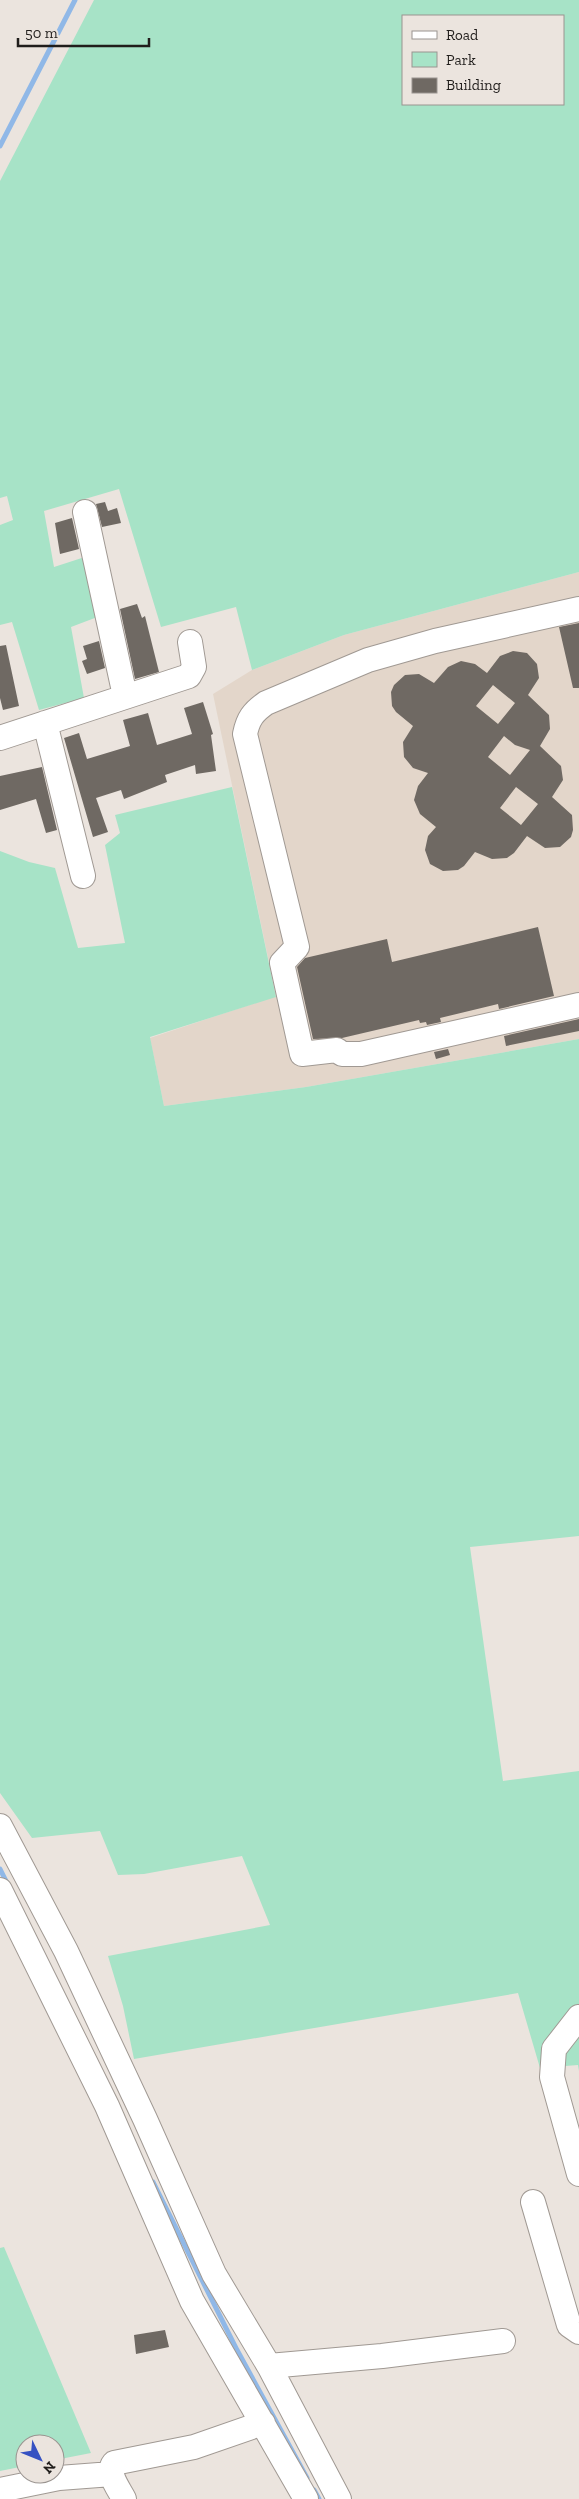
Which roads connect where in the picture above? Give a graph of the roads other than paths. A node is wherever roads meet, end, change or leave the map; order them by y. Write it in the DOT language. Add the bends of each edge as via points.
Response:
graph roads {
  1 [pos="85,512"];
  2 [pos="579,609"];
  3 [pos="190,642"];
  4 [pos="125,696"];
  5 [pos="45,723"];
  6 [pos="0,738"];
  7 [pos="83,876"];
  8 [pos="579,1005"];
  9 [pos="0,1826"];
  10 [pos="0,1890"];
  11 [pos="579,2017"];
  12 [pos="124,2108"];
  13 [pos="579,2174"];
  14 [pos="532,2202"];
  15 [pos="579,2332"];
  16 [pos="503,2340"];
  17 [pos="269,2366"];
  18 [pos="263,2422"];
  19 [pos="112,2474"];
  20 [pos="0,2490"];
  21 [pos="45,2490"];
  22 [pos="124,2499"];
  23 [pos="306,2499"];
  24 [pos="339,2499"];
  1 -- 4 [label="street"];
  2 -- 8 [label="street" via="435,641 368,660 266,704 248,720 246,734 297,947 282,963 302,1054 337,1050 342,1054 360,1054"];
  3 -- 4 [label="street" via="194,667 189,676"];
  4 -- 5 [label="street"];
  5 -- 6 [label="street"];
  5 -- 7 [label="street"];
  9 -- 12 [label="street" via="66,1952"];
  10 -- 12 [label="street"];
  11 -- 13 [label="street" via="554,2049 552,2077"];
  12 -- 17 [label="street" via="214,2274"];
  12 -- 18 [label="street" via="192,2301"];
  14 -- 15 [label="street" via="569,2324"];
  16 -- 17 [label="street" via="382,2356"];
  17 -- 24 [label="street"];
  18 -- 19 [label="street" via="194,2447 114,2463"];
  18 -- 23 [label="street"];
  19 -- 21 [label="street" via="59,2478"];
  19 -- 22 [label="street"];
  20 -- 21 [label="street"];
}
